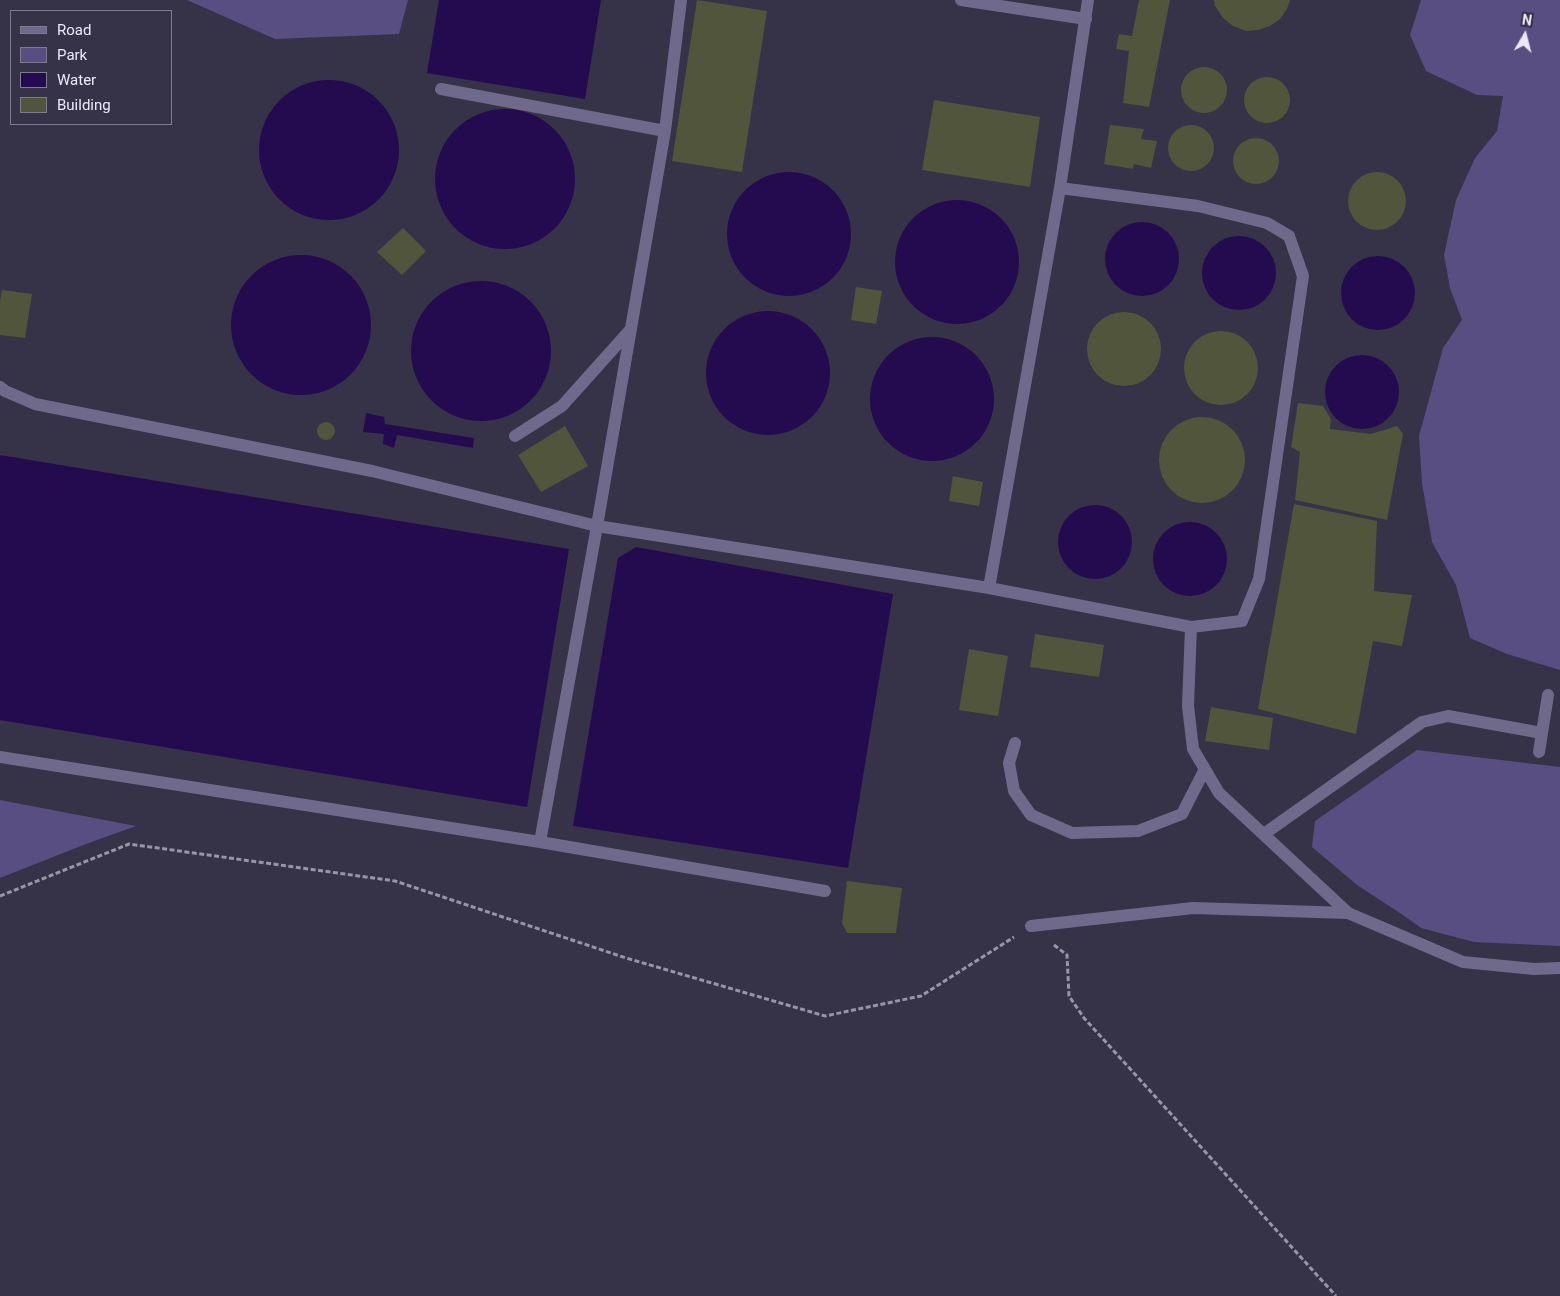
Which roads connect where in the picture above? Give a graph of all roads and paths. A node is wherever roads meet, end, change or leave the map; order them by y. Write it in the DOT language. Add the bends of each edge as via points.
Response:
graph roads {
  1 [pos="681,0"];
  2 [pos="961,0"];
  3 [pos="1088,0"];
  4 [pos="1086,19"];
  5 [pos="441,89"];
  6 [pos="665,131"];
  7 [pos="1060,188"];
  8 [pos="631,329"];
  9 [pos="0,387"];
  10 [pos="515,436"];
  11 [pos="597,526"];
  12 [pos="989,588"];
  13 [pos="1191,627"];
  14 [pos="1548,695"];
  15 [pos="1542,734"];
  16 [pos="1015,743"];
  17 [pos="1539,752"];
  18 [pos="0,757"];
  19 [pos="1205,769"];
  20 [pos="1264,834"];
  21 [pos="540,842"];
  22 [pos="825,891"];
  23 [pos="0,896"];
  24 [pos="1348,912"];
  25 [pos="1031,926"];
  26 [pos="1560,968"];
  27 [pos="1336,1296"];
  1 -- 6 [label="street"];
  2 -- 4 [label="street"];
  3 -- 4 [label="street"];
  4 -- 7 [label="street"];
  5 -- 6 [label="street"];
  6 -- 8 [label="street"];
  7 -- 12 [label="street"];
  7 -- 13 [label="street" via="1198,206 1267,223 1289,236 1303,276 1258,579 1242,621"];
  8 -- 10 [label="street" via="562,406"];
  8 -- 11 [label="street"];
  9 -- 11 [label="street" via="35,404 372,471"];
  11 -- 12 [label="street"];
  11 -- 21 [label="street"];
  12 -- 13 [label="street"];
  13 -- 19 [label="street" via="1188,706 1193,749"];
  14 -- 15 [label="street"];
  15 -- 17 [label="street"];
  15 -- 20 [label="street" via="1448,716 1422,722"];
  16 -- 19 [label="street" via="1009,763 1014,791 1031,815 1072,833 1138,831 1182,814"];
  18 -- 21 [label="street"];
  19 -- 20 [label="street" via="1219,793"];
  20 -- 24 [label="street"];
  21 -- 22 [label="street"];
  23 -- 25 [label="path" via="129,844 395,881 626,958 825,1016 921,996"];
  24 -- 25 [label="street" via="1193,908"];
  24 -- 26 [label="street" via="1463,962 1534,969"];
  25 -- 27 [label="path" via="1067,955 1069,996 1084,1018"];
}
